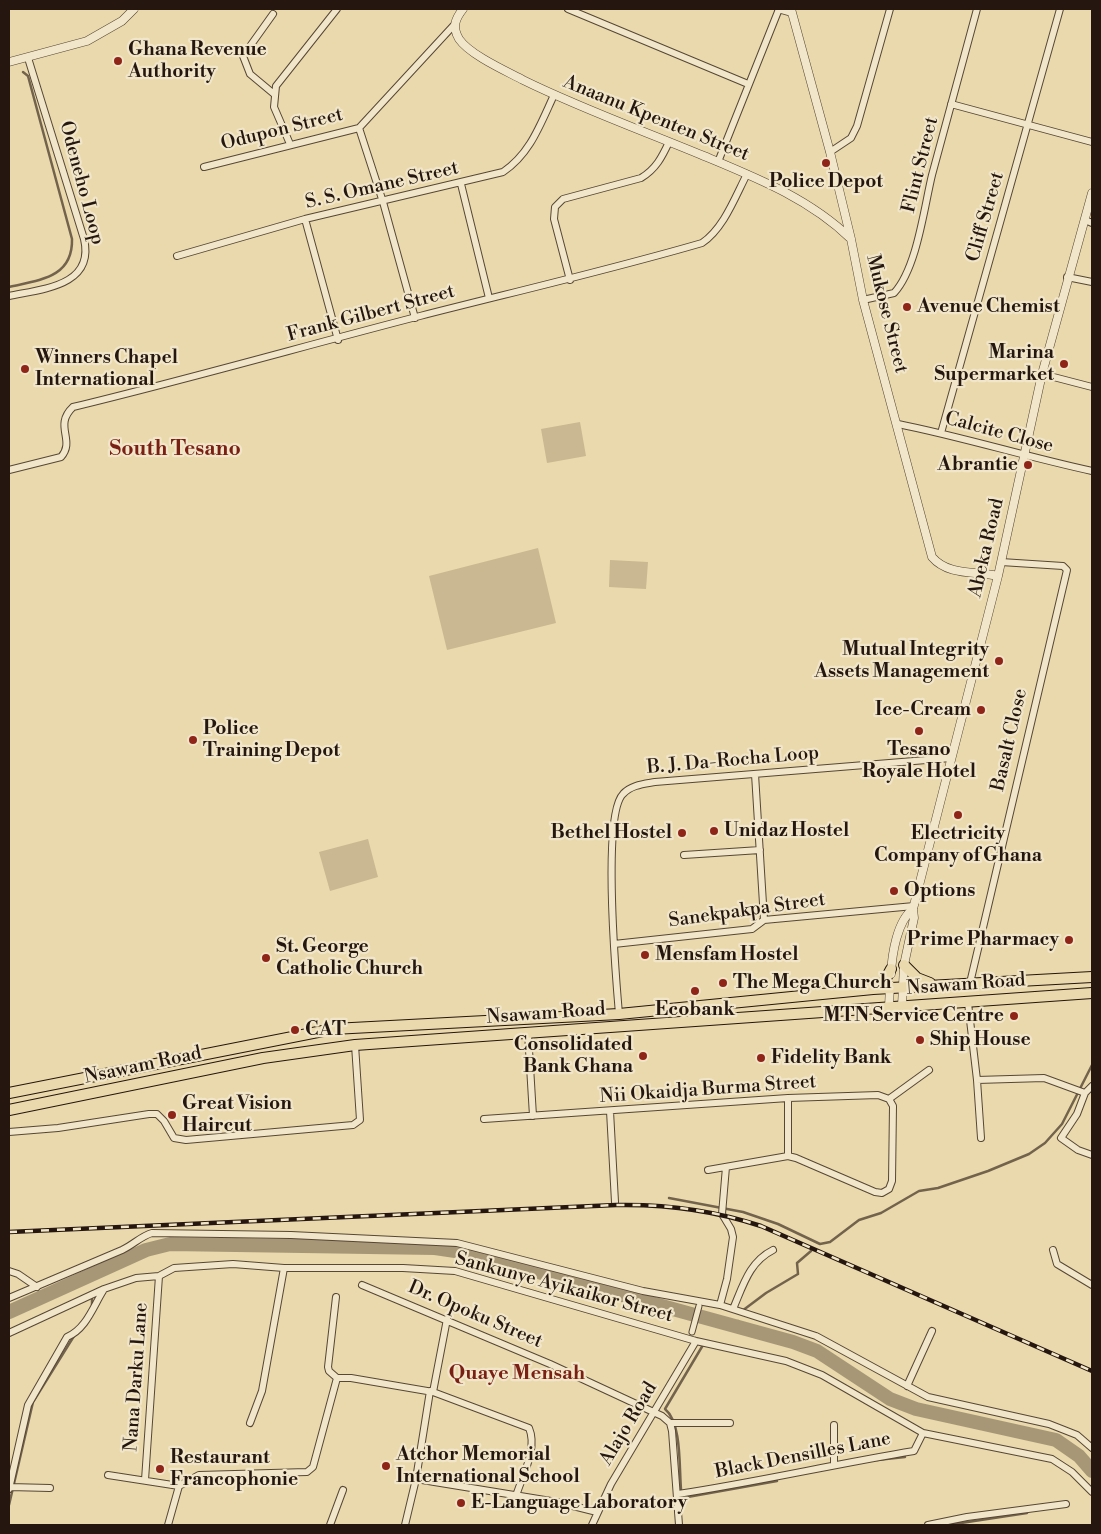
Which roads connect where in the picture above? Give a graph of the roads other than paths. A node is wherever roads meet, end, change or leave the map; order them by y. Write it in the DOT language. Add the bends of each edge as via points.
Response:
graph roads {
  1 [pos="134,9"];
  2 [pos="337,9"];
  3 [pos="463,9"];
  4 [pos="568,9"];
  5 [pos="779,9"];
  6 [pos="890,9"];
  7 [pos="977,9"];
  8 [pos="1060,9"];
  9 [pos="791,11"];
  10 [pos="273,14"];
  11 [pos="454,25"];
  12 [pos="28,58"];
  13 [pos="9,62"];
  14 [pos="748,84"];
  15 [pos="274,94"];
  16 [pos="554,95"];
  17 [pos="951,104"];
  18 [pos="1027,123"];
  19 [pos="359,128"];
  20 [pos="669,142"];
  21 [pos="1092,142"];
  22 [pos="290,144"];
  23 [pos="830,152"];
  24 [pos="718,162"];
  25 [pos="204,167"];
  26 [pos="747,174"];
  27 [pos="461,184"];
  28 [pos="1092,193"];
  29 [pos="383,202"];
  30 [pos="305,219"];
  31 [pos="1088,222"];
  32 [pos="851,239"];
  33 [pos="178,256"];
  34 [pos="1067,277"];
  35 [pos="570,280"];
  36 [pos="1092,282"];
  37 [pos="9,296"];
  38 [pos="489,298"];
  39 [pos="863,300"];
  40 [pos="415,318"];
  41 [pos="338,340"];
  42 [pos="1042,374"];
  43 [pos="1092,387"];
  44 [pos="898,424"];
  45 [pos="941,432"];
  46 [pos="1023,456"];
  47 [pos="9,470"];
  48 [pos="1092,471"];
  49 [pos="1001,562"];
  50 [pos="998,576"];
  51 [pos="951,758"];
  52 [pos="755,774"];
  53 [pos="760,850"];
  54 [pos="684,854"];
  55 [pos="914,908"];
  56 [pos="764,920"];
  57 [pos="614,944"];
  58 [pos="904,965"];
  59 [pos="891,969"];
  60 [pos="1092,977"];
  61 [pos="970,983"];
  62 [pos="936,985"];
  63 [pos="902,987"];
  64 [pos="890,988"];
  65 [pos="873,989"];
  66 [pos="1092,994"];
  67 [pos="968,1003"];
  68 [pos="902,1006"];
  69 [pos="889,1007"];
  70 [pos="619,1014"];
  71 [pos="528,1033"];
  72 [pos="355,1045"];
  73 [pos="929,1070"];
  74 [pos="977,1080"];
  75 [pos="1092,1086"];
  76 [pos="9,1093"];
  77 [pos="1085,1093"];
  78 [pos="886,1097"];
  79 [pos="788,1098"];
  80 [pos="9,1110"];
  81 [pos="610,1111"];
  82 [pos="533,1116"];
  83 [pos="484,1119"];
  84 [pos="9,1132"];
  85 [pos="981,1138"];
  86 [pos="1092,1155"];
  87 [pos="788,1156"];
  88 [pos="726,1167"];
  89 [pos="708,1170"];
  90 [pos="615,1202"];
  91 [pos="773,1250"];
  92 [pos="1053,1250"];
  93 [pos="284,1268"];
  94 [pos="9,1271"];
  95 [pos="159,1276"];
  96 [pos="362,1285"];
  97 [pos="1092,1285"];
  98 [pos="37,1287"];
  99 [pos="104,1290"];
  100 [pos="336,1297"];
  101 [pos="9,1298"];
  102 [pos="720,1305"];
  103 [pos="699,1306"];
  104 [pos="733,1309"];
  105 [pos="447,1319"];
  106 [pos="932,1331"];
  107 [pos="692,1332"];
  108 [pos="9,1333"];
  109 [pos="696,1341"];
  110 [pos="337,1378"];
  111 [pos="906,1386"];
  112 [pos="431,1392"];
  113 [pos="654,1411"];
  114 [pos="250,1423"];
  115 [pos="670,1423"];
  116 [pos="730,1423"];
  117 [pos="834,1425"];
  118 [pos="923,1433"];
  119 [pos="1092,1448"];
  120 [pos="834,1464"];
  121 [pos="108,1476"];
  122 [pos="416,1478"];
  123 [pos="145,1480"];
  124 [pos="179,1486"];
  125 [pos="9,1488"];
  126 [pos="50,1488"];
  127 [pos="343,1490"];
  128 [pos="1092,1492"];
  129 [pos="678,1494"];
  130 [pos="516,1496"];
  131 [pos="1066,1504"];
  132 [pos="597,1512"];
  133 [pos="168,1525"];
  134 [pos="330,1525"];
  135 [pos="405,1525"];
  136 [pos="592,1525"];
  137 [pos="679,1525"];
  138 [pos="928,1525"];
  1 -- 12 [label="street" via="122,21 87,41"];
  2 -- 15 [label="street" via="276,86"];
  3 -- 11 [label="street, Odupon Street"];
  4 -- 14 [label="street"];
  5 -- 9 [label="street"];
  5 -- 14 [label="street"];
  6 -- 23 [label="street" via="857,126 850,138"];
  7 -- 17 [label="street, Flint Street"];
  8 -- 18 [label="street, Cliff Street"];
  9 -- 23 [label="street, Mukose Street"];
  10 -- 15 [label="street" via="243,56 250,74"];
  11 -- 16 [label="street, Anaanu Kpenten Street" via="460,40 477,54"];
  11 -- 19 [label="street, Odupon Street"];
  12 -- 13 [label="street"];
  12 -- 37 [label="street, Odeneho Loop" via="84,239 86,259 70,280"];
  14 -- 24 [label="street"];
  15 -- 22 [label="street" via="274,107"];
  16 -- 20 [label="street, Anaanu Kpenten Street"];
  16 -- 27 [label="street, S. S. Omane Street" via="531,143 516,164 503,172"];
  17 -- 18 [label="street"];
  17 -- 39 [label="street, Flint Street" via="925,214 905,277 894,294"];
  18 -- 21 [label="street"];
  18 -- 45 [label="street, Cliff Street"];
  19 -- 22 [label="street, Odupon Street"];
  19 -- 29 [label="street"];
  20 -- 24 [label="street, Anaanu Kpenten Street"];
  20 -- 35 [label="street" via="659,162 641,178 563,199 555,207 554,219"];
  22 -- 25 [label="street, Odupon Street"];
  23 -- 32 [label="street, Mukose Street"];
  24 -- 26 [label="street, Anaanu Kpenten Street"];
  26 -- 32 [label="street, Anaanu Kpenten Street" via="818,211"];
  26 -- 35 [label="street, Frank Gilbert Street" via="712,237 702,243"];
  27 -- 29 [label="street, S. S. Omane Street"];
  27 -- 38 [label="street"];
  28 -- 31 [label="street, Abeka Road"];
  29 -- 30 [label="street, S. S. Omane Street"];
  29 -- 40 [label="street"];
  30 -- 33 [label="street, S. S. Omane Street"];
  30 -- 41 [label="street"];
  31 -- 34 [label="street, Abeka Road"];
  32 -- 39 [label="street, Mukose Street"];
  34 -- 36 [label="street"];
  34 -- 42 [label="street, Abeka Road"];
  35 -- 38 [label="street, Frank Gilbert Street"];
  38 -- 40 [label="street, Frank Gilbert Street"];
  39 -- 44 [label="street, Mukose Street"];
  40 -- 41 [label="street, Frank Gilbert Street"];
  41 -- 47 [label="street, Frank Gilbert Street" via="73,407 65,414 63,422 67,446 61,457"];
  42 -- 43 [label="street"];
  42 -- 46 [label="street, Abeka Road"];
  44 -- 45 [label="street, Calcite Close"];
  44 -- 50 [label="street, Mukose Street" via="932,557 939,566 948,569"];
  45 -- 46 [label="street, Calcite Close"];
  46 -- 48 [label="street, Calcite Close"];
  46 -- 49 [label="street, Abeka Road"];
  49 -- 50 [label="street, Abeka Road"];
  49 -- 61 [label="street, Basalt Close" via="1063,566 1067,570"];
  50 -- 51 [label="street, Abeka Road"];
  51 -- 52 [label="street, B. J. Da-Rocha Loop"];
  51 -- 55 [label="street, Abeka Road"];
  52 -- 53 [label="street"];
  52 -- 57 [label="street, B. J. Da-Rocha Loop" via="655,782 634,786 622,794 614,812"];
  53 -- 54 [label="street"];
  53 -- 56 [label="street"];
  55 -- 56 [label="street, Sanekpakpa Street"];
  55 -- 58 [label="street, Abeka Road"];
  55 -- 59 [label="street, Abeka Road" via="900,927"];
  56 -- 57 [label="street, Sanekpakpa Street" via="752,929"];
  57 -- 70 [label="street, B. J. Da-Rocha Loop"];
  58 -- 62 [label="highway" via="917,978"];
  58 -- 63 [label="street, Abeka Road"];
  59 -- 64 [label="street, Abeka Road"];
  59 -- 65 [label="highway" via="883,984"];
  60 -- 61 [label="highway, Nsawam Road"];
  61 -- 62 [label="highway, Nsawam Road"];
  62 -- 63 [label="highway, Nsawam Road"];
  63 -- 64 [label="highway, Nsawam Road"];
  63 -- 68 [label="street, Abeka Road"];
  64 -- 65 [label="highway, Nsawam Road"];
  64 -- 69 [label="street, Abeka Road"];
  65 -- 70 [label="highway, Nsawam Road"];
  66 -- 67 [label="highway, Nsawam Road"];
  67 -- 68 [label="highway, Nsawam Road"];
  67 -- 74 [label="street"];
  68 -- 69 [label="highway, Nsawam Road"];
  69 -- 71 [label="highway, Nsawam Road"];
  70 -- 76 [label="highway, Nsawam Road" via="333,1030"];
  71 -- 72 [label="highway, Nsawam Road"];
  71 -- 82 [label="street"];
  72 -- 80 [label="highway, Nsawam Road" via="262,1058"];
  72 -- 84 [label="street" via="360,1120 353,1125 186,1140 174,1138 164,1121 157,1114 150,1114"];
  73 -- 78 [label="street"];
  74 -- 77 [label="street" via="1044,1078"];
  74 -- 85 [label="street"];
  75 -- 77 [label="street"];
  77 -- 86 [label="street" via="1061,1138"];
  78 -- 79 [label="street, Nii Okaidja Burma Street"];
  78 -- 87 [label="street" via="893,1106 894,1156 889,1189 875,1192"];
  79 -- 81 [label="street, Nii Okaidja Burma Street"];
  79 -- 87 [label="street"];
  81 -- 82 [label="street, Nii Okaidja Burma Street"];
  81 -- 90 [label="street"];
  82 -- 83 [label="street, Nii Okaidja Burma Street"];
  87 -- 88 [label="street"];
  88 -- 89 [label="street"];
  88 -- 102 [label="street" via="722,1214 731,1229 732,1238"];
  91 -- 104 [label="street" via="752,1266"];
  92 -- 97 [label="street" via="1057,1264"];
  93 -- 95 [label="street, Sankunye Ayikaikor Street" via="207,1265 174,1268"];
  93 -- 109 [label="street, Sankunye Ayikaikor Street" via="455,1271"];
  93 -- 114 [label="street" via="262,1391"];
  94 -- 98 [label="street"];
  95 -- 99 [label="street, Sankunye Ayikaikor Street" via="136,1278"];
  95 -- 123 [label="street, Nana Darku Lane"];
  96 -- 105 [label="street, Dr. Opoku Street"];
  98 -- 101 [label="street"];
  98 -- 102 [label="street" via="122,1250 144,1235 217,1232 457,1243 642,1291"];
  99 -- 108 [label="street, Sankunye Ayikaikor Street"];
  99 -- 125 [label="street" via="84,1324 67,1337 28,1405"];
  100 -- 110 [label="street" via="328,1367"];
  102 -- 104 [label="street"];
  103 -- 107 [label="street"];
  104 -- 111 [label="street" via="823,1339"];
  105 -- 112 [label="street"];
  105 -- 113 [label="street, Dr. Opoku Street"];
  106 -- 111 [label="street"];
  109 -- 113 [label="street, Alajo Road"];
  109 -- 118 [label="street, Sankunye Ayikaikor Street" via="786,1361 822,1375"];
  110 -- 112 [label="street"];
  110 -- 124 [label="street" via="313,1467 307,1472 199,1475"];
  111 -- 119 [label="street" via="928,1397 1062,1428 1077,1434"];
  112 -- 122 [label="street"];
  112 -- 130 [label="street" via="529,1428 533,1436"];
  113 -- 115 [label="street, Dr. Opoku Street"];
  113 -- 132 [label="street, Alajo Road"];
  115 -- 116 [label="street"];
  115 -- 129 [label="street"];
  117 -- 120 [label="street"];
  118 -- 120 [label="street, Black Densilles Lane" via="914,1451"];
  118 -- 128 [label="street, Sankunye Ayikaikor Street" via="1052,1459"];
  120 -- 129 [label="street, Black Densilles Lane" via="751,1483"];
  121 -- 123 [label="street"];
  122 -- 130 [label="street"];
  122 -- 135 [label="street"];
  123 -- 124 [label="street"];
  124 -- 133 [label="street"];
  125 -- 126 [label="street"];
  127 -- 134 [label="street"];
  129 -- 137 [label="street"];
  130 -- 132 [label="street"];
  131 -- 138 [label="street"];
  132 -- 136 [label="street, Alajo Road"];
}
